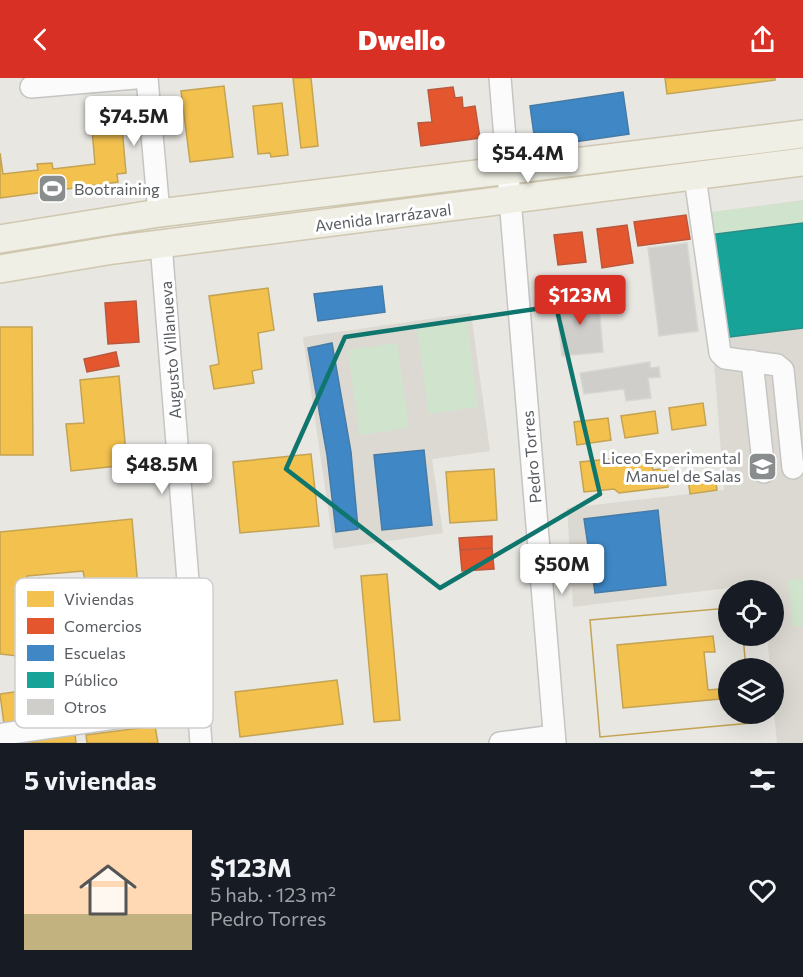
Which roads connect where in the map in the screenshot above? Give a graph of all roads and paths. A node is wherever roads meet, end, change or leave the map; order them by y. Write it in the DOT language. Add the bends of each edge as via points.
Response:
graph roads {
  1 [pos="135,78"];
  2 [pos="147,78"];
  3 [pos="500,78"];
  4 [pos="31,87"];
  5 [pos="803,134"];
  6 [pos="803,162"];
  7 [pos="507,171"];
  8 [pos="695,177"];
  9 [pos="510,201"];
  10 [pos="159,213"];
  11 [pos="0,239"];
  12 [pos="161,244"];
  13 [pos="0,269"];
  14 [pos="752,361"];
  15 [pos="793,468"];
  16 [pos="764,472"];
  17 [pos="188,578"];
  18 [pos="46,728"];
  19 [pos="200,728"];
  20 [pos="4,734"];
  21 [pos="554,739"];
  22 [pos="201,743"];
  23 [pos="500,743"];
  1 -- 4 [label="street"];
  2 -- 10 [label="street"];
  3 -- 7 [label="street, Pedro Torres"];
  5 -- 7 [label="main road, Avenida Irarrázaval"];
  6 -- 8 [label="main road, Avenida Irarrázaval"];
  7 -- 9 [label="street, Pedro Torres"];
  7 -- 10 [label="main road, Avenida Irarrázaval"];
  8 -- 9 [label="main road, Avenida Irarrázaval"];
  8 -- 14 [label="street" via="720,353 725,358"];
  9 -- 12 [label="main road, Avenida Irarrázaval"];
  9 -- 21 [label="street, Pedro Torres"];
  10 -- 11 [label="main road, Avenida Irarrázaval"];
  12 -- 13 [label="main road, Avenida Irarrázaval"];
  12 -- 17 [label="street, Augusto Villanueva"];
  14 -- 15 [label="street" via="777,365 783,370"];
  14 -- 16 [label="street"];
  18 -- 20 [label="street"];
  19 -- 22 [label="street, Augusto Villanueva"];
  21 -- 23 [label="street"];
}
